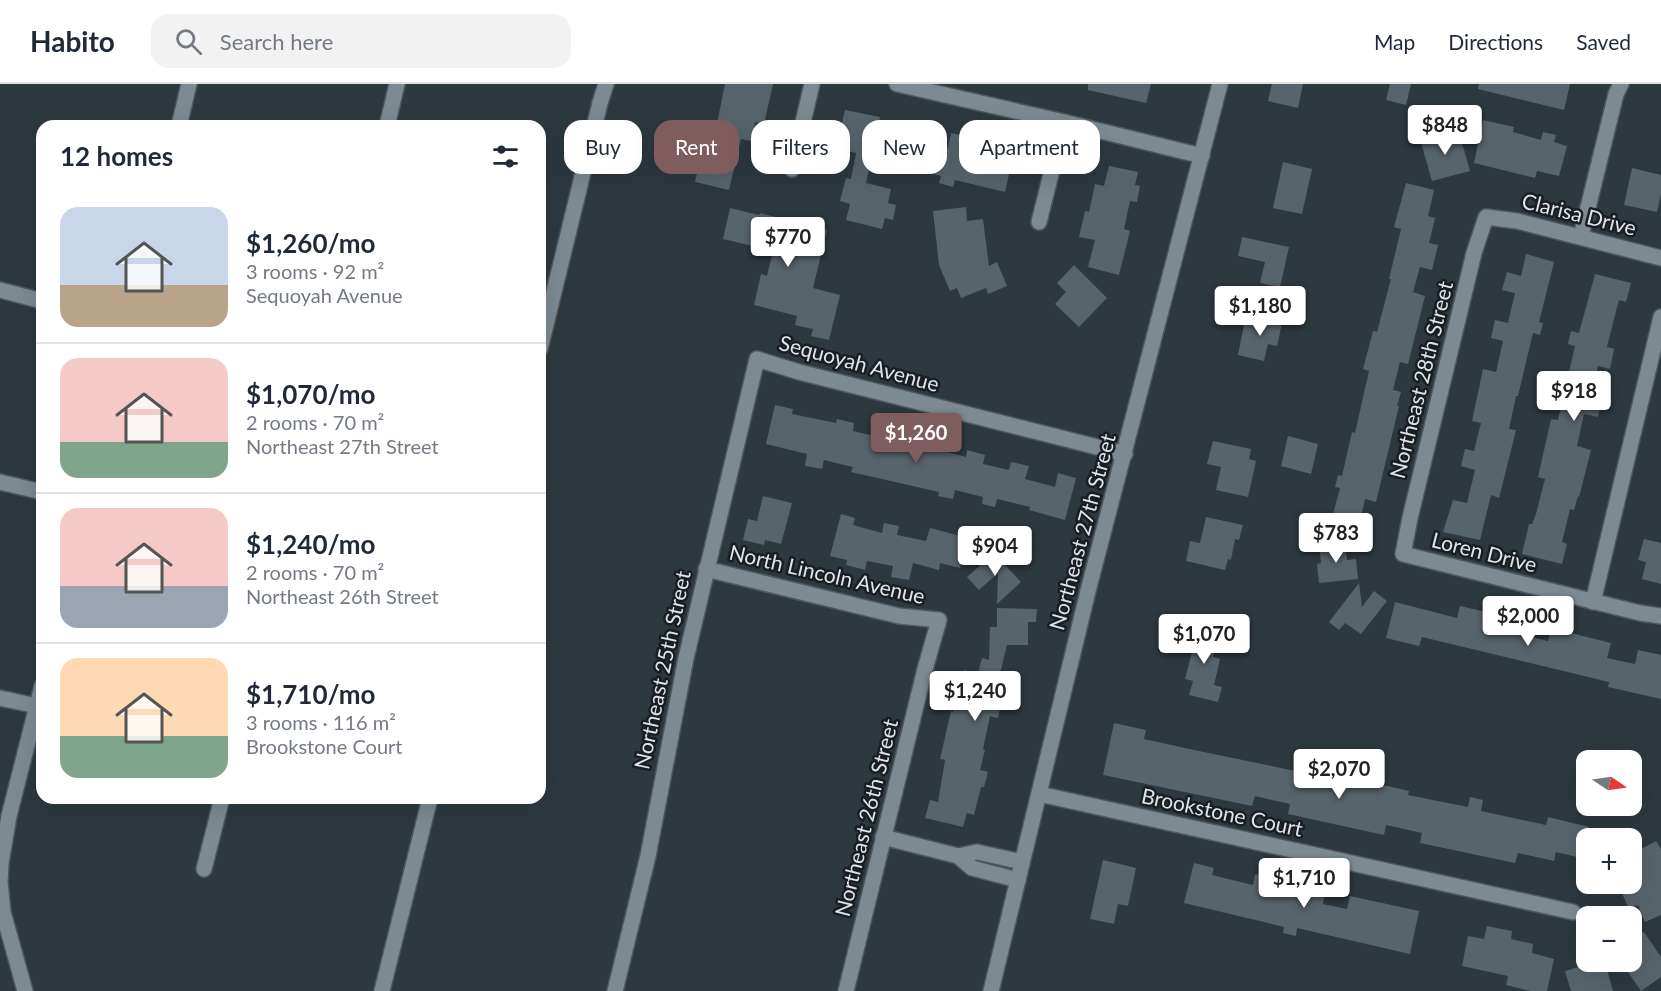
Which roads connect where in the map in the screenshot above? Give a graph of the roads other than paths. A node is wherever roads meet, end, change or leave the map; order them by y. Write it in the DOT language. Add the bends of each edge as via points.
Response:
graph roads {
  1 [pos="189,84"];
  2 [pos="397,84"];
  3 [pos="606,84"];
  4 [pos="812,84"];
  5 [pos="897,84"];
  6 [pos="1220,84"];
  7 [pos="1617,87"];
  8 [pos="180,120"];
  9 [pos="388,120"];
  10 [pos="804,120"];
  11 [pos="1055,120"];
  12 [pos="1100,131"];
  13 [pos="1202,156"];
  14 [pos="1051,174"];
  15 [pos="1486,217"];
  16 [pos="1039,222"];
  17 [pos="1581,236"];
  18 [pos="1661,258"];
  19 [pos="0,290"];
  20 [pos="36,299"];
  21 [pos="1661,316"];
  22 [pos="546,324"];
  23 [pos="757,359"];
  24 [pos="1125,454"];
  25 [pos="0,482"];
  26 [pos="36,491"];
  27 [pos="1403,554"];
  28 [pos="706,569"];
  29 [pos="1593,602"];
  30 [pos="1661,616"];
  31 [pos="939,620"];
  32 [pos="0,698"];
  33 [pos="36,706"];
  34 [pos="36,710"];
  35 [pos="1038,794"];
  36 [pos="220,804"];
  37 [pos="429,804"];
  38 [pos="883,837"];
  39 [pos="958,856"];
  40 [pos="1022,862"];
  41 [pos="204,869"];
  42 [pos="1018,880"];
  43 [pos="2,912"];
  44 [pos="1573,912"];
  45 [pos="25,991"];
  46 [pos="382,991"];
  47 [pos="615,991"];
  48 [pos="846,991"];
  49 [pos="991,991"];
  1 -- 8 [label="street"];
  2 -- 9 [label="street"];
  3 -- 22 [label="street"];
  4 -- 10 [label="street"];
  5 -- 11 [label="street"];
  6 -- 13 [label="street, Northeast 27th Street"];
  7 -- 17 [label="street"];
  12 -- 13 [label="street"];
  13 -- 24 [label="street, Northeast 27th Street"];
  14 -- 16 [label="street"];
  15 -- 17 [label="street, Clarisa Drive"];
  15 -- 27 [label="street, Northeast 28th Street" via="1471,265"];
  17 -- 18 [label="street, Clarisa Drive"];
  19 -- 20 [label="street"];
  21 -- 29 [label="street"];
  23 -- 24 [label="street, Sequoyah Avenue"];
  23 -- 28 [label="street, Northeast 25th Street"];
  24 -- 35 [label="street, Northeast 27th Street"];
  25 -- 26 [label="street"];
  27 -- 29 [label="street, Loren Drive"];
  28 -- 31 [label="street, North Lincoln Avenue" via="899,616"];
  28 -- 47 [label="street, Northeast 25th Street" via="676,702 648,856"];
  29 -- 30 [label="street, Loren Drive"];
  31 -- 38 [label="street, Northeast 26th Street"];
  32 -- 33 [label="street"];
  34 -- 43 [label="street" via="4,843"];
  35 -- 40 [label="street, Northeast 27th Street"];
  35 -- 44 [label="street, Brookstone Court"];
  36 -- 41 [label="street"];
  37 -- 46 [label="street"];
  38 -- 39 [label="street"];
  38 -- 48 [label="street, Northeast 26th Street"];
  39 -- 40 [label="street" via="977,852"];
  39 -- 42 [label="street" via="972,868"];
  40 -- 42 [label="street, Northeast 27th Street"];
  42 -- 49 [label="street, Northeast 27th Street"];
  43 -- 45 [label="street"];
}
